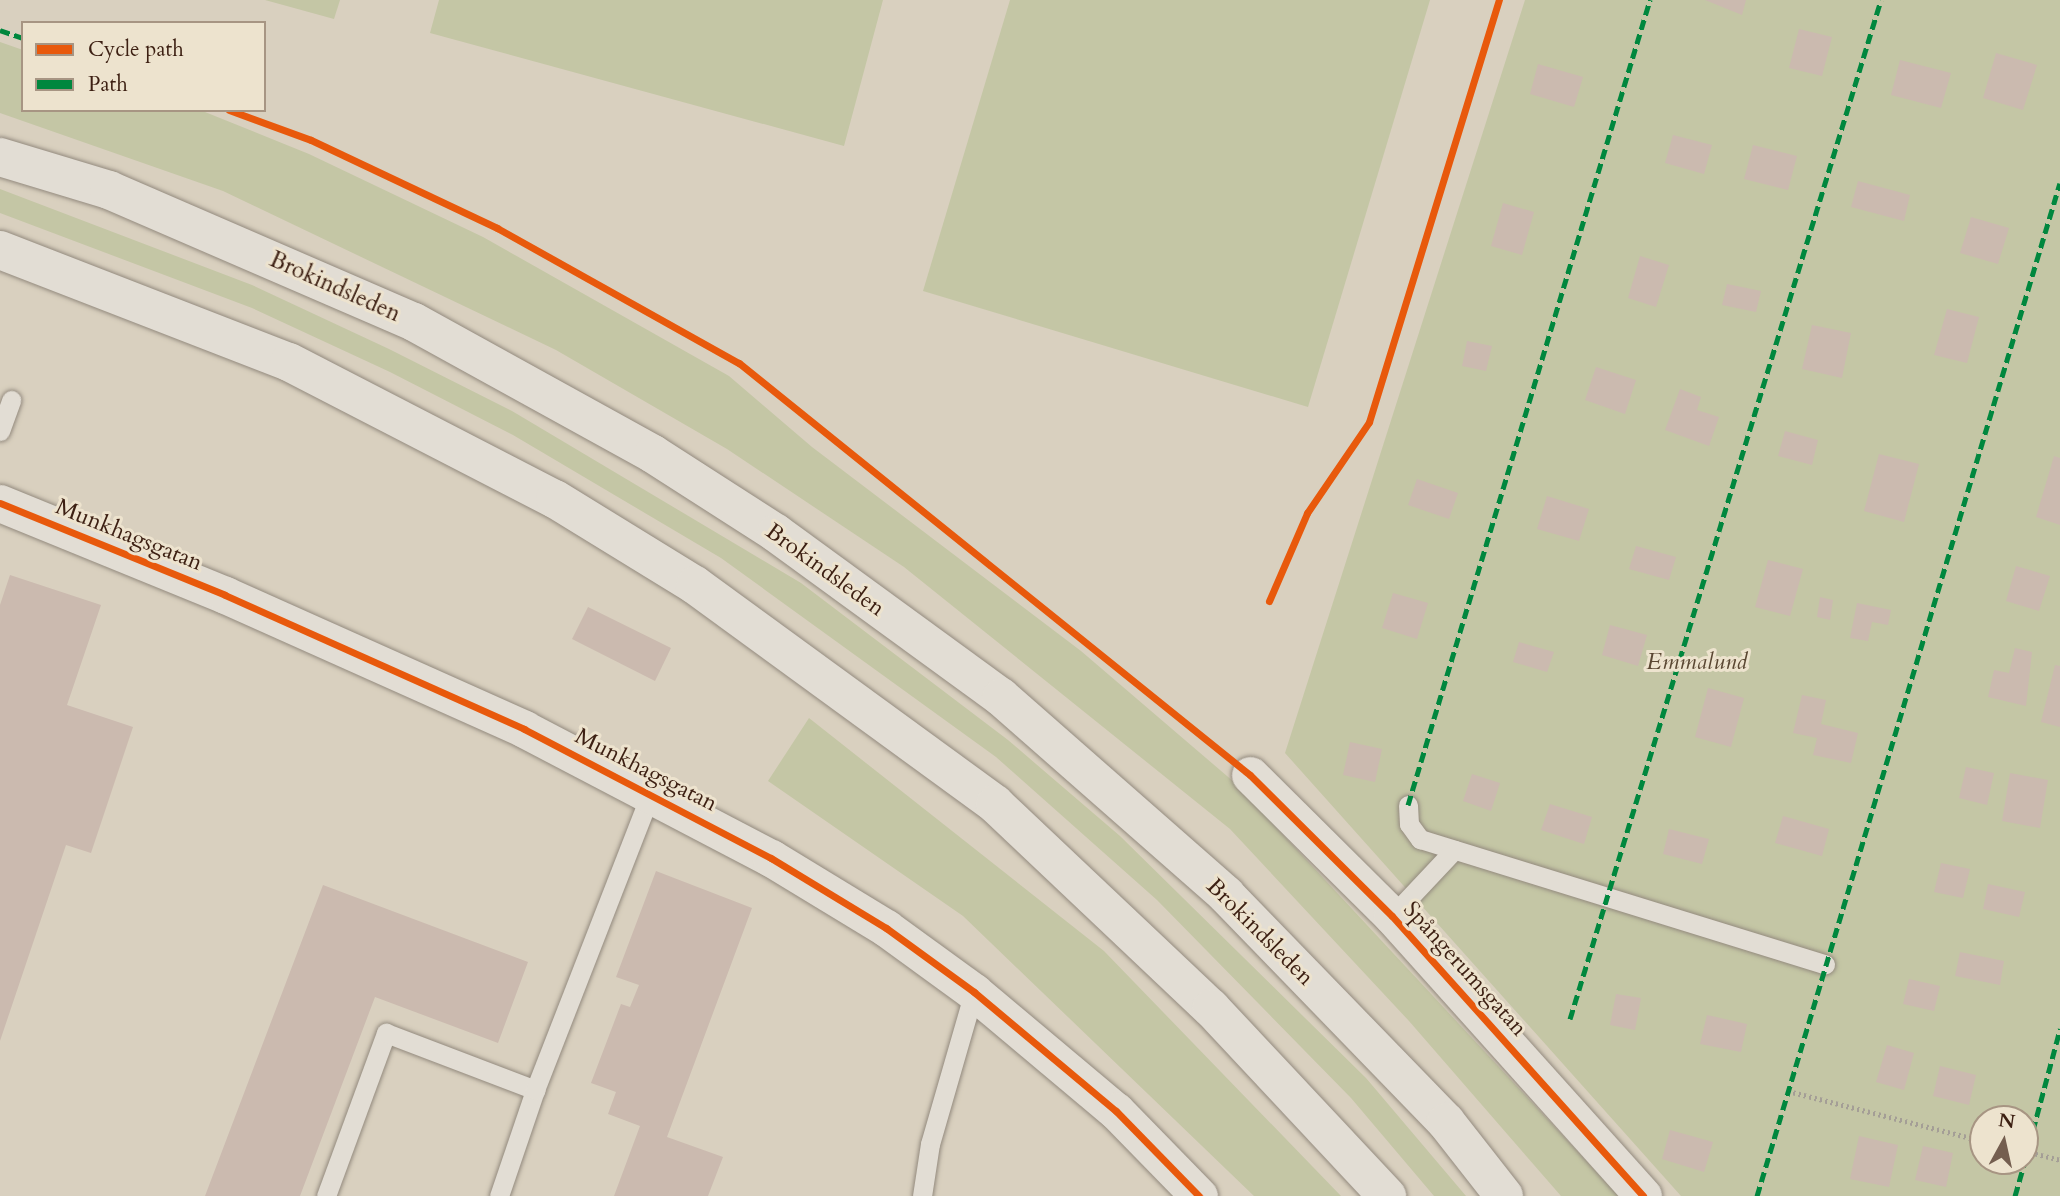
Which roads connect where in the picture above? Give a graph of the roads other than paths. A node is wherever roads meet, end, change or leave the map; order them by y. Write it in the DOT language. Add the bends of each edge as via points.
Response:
graph roads {
  1 [pos="0,157"];
  2 [pos="0,250"];
  3 [pos="11,400"];
  4 [pos="0,431"];
  5 [pos="0,503"];
  6 [pos="1250,775"];
  7 [pos="651,793"];
  8 [pos="1408,805"];
  9 [pos="1454,850"];
  10 [pos="1392,916"];
  11 [pos="1825,964"];
  12 [pos="974,992"];
  13 [pos="535,1090"];
  14 [pos="326,1196"];
  15 [pos="499,1196"];
  16 [pos="922,1196"];
  17 [pos="1199,1196"];
  18 [pos="1387,1196"];
  19 [pos="1504,1196"];
  20 [pos="1643,1196"];
  1 -- 19 [label="main road, Brokindsleden" via="109,190 414,322 653,454 776,533 1001,697 1226,895 1446,1122"];
  2 -- 18 [label="main road" via="289,362 555,499 695,585 996,804 1211,1008"];
  3 -- 4 [label="lane"];
  5 -- 7 [label="street, Munkhagsgatan" via="225,595 524,729"];
  6 -- 10 [label="street, Spångerumsgatan"];
  7 -- 12 [label="street, Munkhagsgatan" via="886,928"];
  7 -- 13 [label="lane, Munkhagsgatan"];
  8 -- 9 [label="lane" via="1409,824 1420,839"];
  9 -- 10 [label="lane"];
  9 -- 11 [label="lane"];
  10 -- 20 [label="street, Spångerumsgatan"];
  12 -- 16 [label="lane" via="930,1144"];
  12 -- 17 [label="street, Munkhagsgatan" via="1116,1111"];
  13 -- 14 [label="lane" via="386,1033"];
  13 -- 15 [label="lane, Munkhagsgatan"];
}
